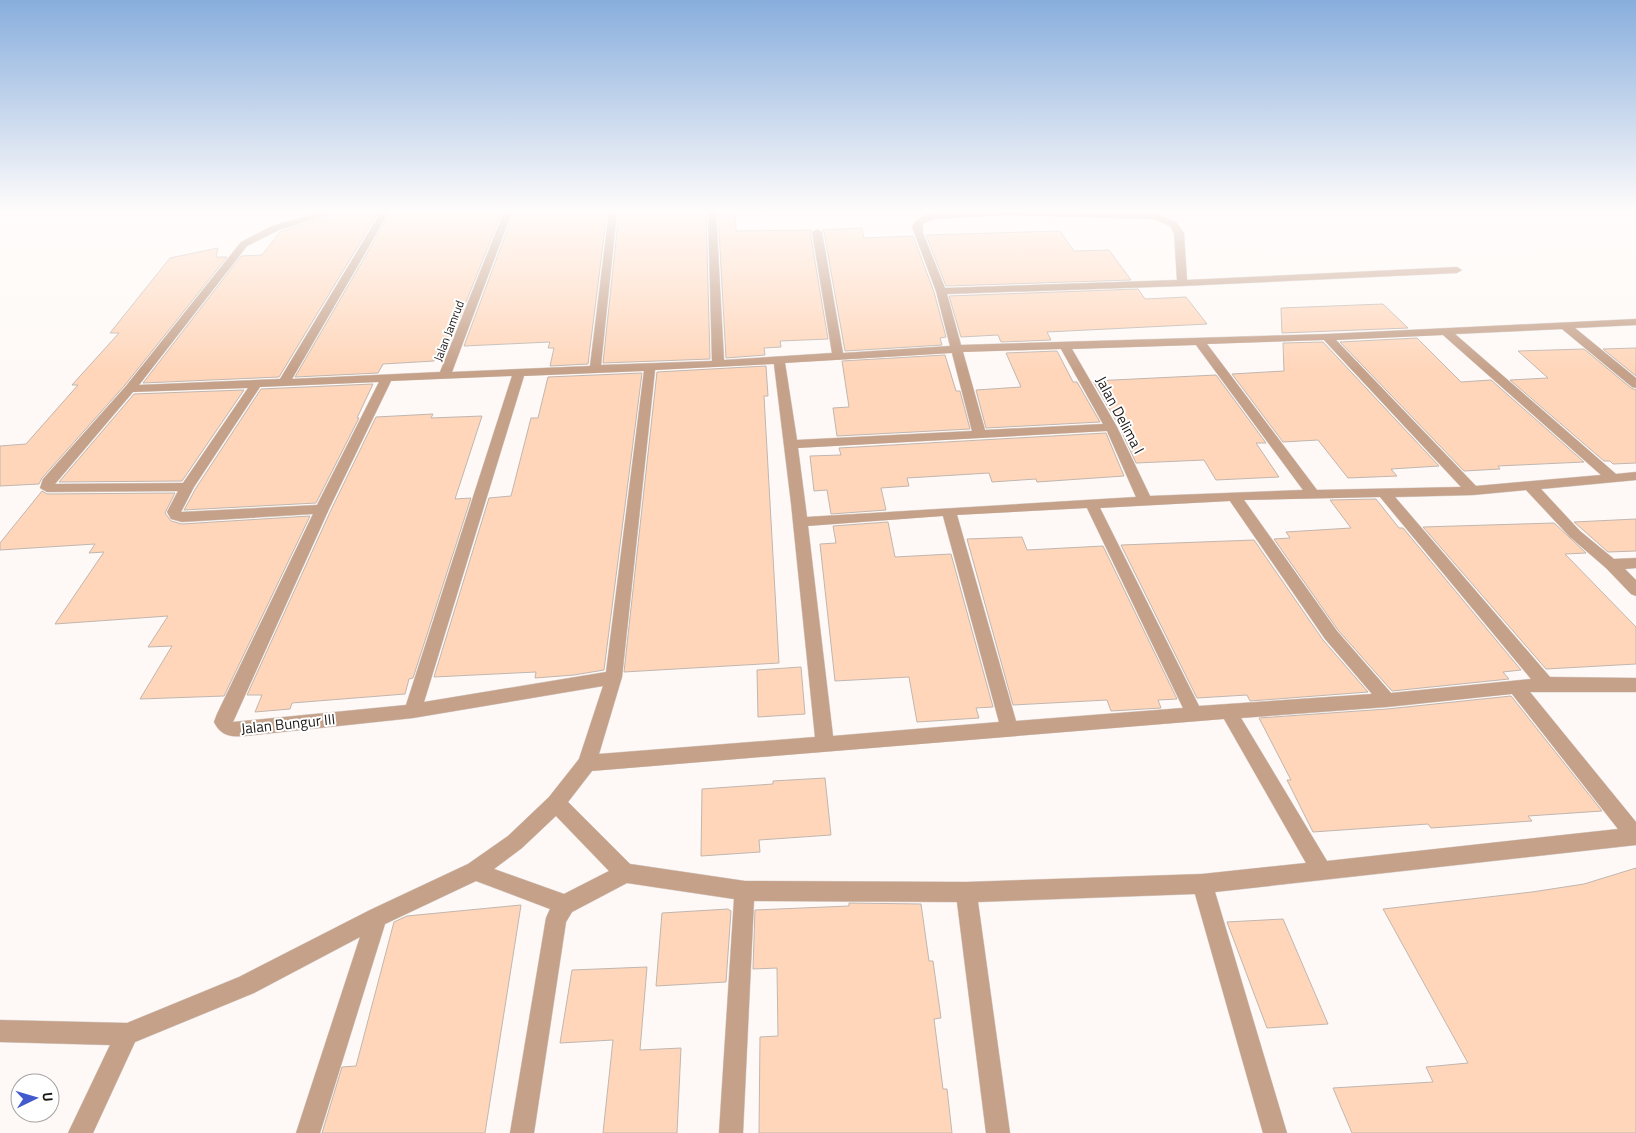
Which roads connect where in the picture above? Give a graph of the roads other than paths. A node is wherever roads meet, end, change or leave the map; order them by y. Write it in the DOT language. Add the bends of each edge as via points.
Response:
graph roads {
  1 [pos="228,265"];
  2 [pos="354,265"];
  3 [pos="488,265"];
  4 [pos="607,265"];
  5 [pos="714,265"];
  6 [pos="823,265"];
  7 [pos="930,265"];
  8 [pos="1181,265"];
  9 [pos="1457,270"];
  10 [pos="1182,283"];
  11 [pos="940,291"];
  12 [pos="1636,322"];
  13 [pos="1564,325"];
  14 [pos="1444,330"];
  15 [pos="1327,337"];
  16 [pos="1198,340"];
  17 [pos="1064,344"];
  18 [pos="956,348"];
  19 [pos="838,355"];
  20 [pos="779,359"];
  21 [pos="718,364"];
  22 [pos="650,366"];
  23 [pos="595,369"];
  24 [pos="519,372"];
  25 [pos="445,376"];
  26 [pos="387,378"];
  27 [pos="284,382"];
  28 [pos="256,383"];
  29 [pos="1636,384"];
  30 [pos="130,389"];
  31 [pos="1111,427"];
  32 [pos="979,434"];
  33 [pos="793,444"];
  34 [pos="1636,476"];
  35 [pos="1612,477"];
  36 [pos="187,487"];
  37 [pos="1531,487"];
  38 [pos="1474,491"];
  39 [pos="1384,493"];
  40 [pos="1314,495"];
  41 [pos="1234,496"];
  42 [pos="1145,501"];
  43 [pos="1092,505"];
  44 [pos="322,508"];
  45 [pos="949,511"];
  46 [pos="799,522"];
  47 [pos="1636,563"];
  48 [pos="1611,564"];
  49 [pos="1636,590"];
  50 [pos="614,677"];
  51 [pos="1545,684"];
  52 [pos="1636,685"];
  53 [pos="1516,687"];
  54 [pos="1386,700"];
  55 [pos="413,711"];
  56 [pos="1228,711"];
  57 [pos="1195,715"];
  58 [pos="1010,730"];
  59 [pos="825,745"];
  60 [pos="587,763"];
  61 [pos="556,803"];
  62 [pos="1635,836"];
  63 [pos="475,871"];
  64 [pos="1322,871"];
  65 [pos="624,873"];
  66 [pos="1202,884"];
  67 [pos="745,891"];
  68 [pos="966,892"];
  69 [pos="565,906"];
  70 [pos="377,917"];
  71 [pos="0,1031"];
  72 [pos="127,1034"];
  73 [pos="80,1133"];
  74 [pos="308,1133"];
  75 [pos="522,1133"];
  76 [pos="731,1133"];
  77 [pos="998,1133"];
  78 [pos="1275,1133"];
  1 -- 30 [label="street"];
  2 -- 27 [label="street"];
  3 -- 25 [label="street, Jalan Jamrud"];
  4 -- 23 [label="street"];
  5 -- 21 [label="street"];
  6 -- 19 [label="street"];
  7 -- 11 [label="street"];
  8 -- 10 [label="street"];
  9 -- 10 [label="street"];
  10 -- 11 [label="street"];
  11 -- 18 [label="street"];
  12 -- 13 [label="street"];
  13 -- 14 [label="street"];
  13 -- 29 [label="street"];
  14 -- 15 [label="street"];
  14 -- 35 [label="street"];
  15 -- 16 [label="street"];
  15 -- 38 [label="street"];
  16 -- 17 [label="street"];
  16 -- 40 [label="street"];
  17 -- 18 [label="street"];
  17 -- 31 [label="street, Jalan Delima I"];
  18 -- 19 [label="street"];
  18 -- 32 [label="street"];
  19 -- 20 [label="street"];
  20 -- 21 [label="street"];
  20 -- 33 [label="street"];
  21 -- 22 [label="street"];
  22 -- 23 [label="street"];
  22 -- 50 [label="street"];
  23 -- 24 [label="street"];
  24 -- 25 [label="street"];
  24 -- 55 [label="street"];
  25 -- 26 [label="street"];
  26 -- 27 [label="street"];
  26 -- 44 [label="street, Jalan Bungur III"];
  27 -- 28 [label="street"];
  28 -- 30 [label="street"];
  28 -- 36 [label="street"];
  30 -- 36 [label="street" via="48,482 47,488"];
  31 -- 32 [label="street"];
  31 -- 42 [label="street, Jalan Delima I"];
  32 -- 33 [label="street"];
  33 -- 46 [label="street"];
  34 -- 35 [label="street"];
  35 -- 37 [label="street"];
  36 -- 44 [label="street" via="174,512 176,516"];
  37 -- 38 [label="street"];
  37 -- 48 [label="street" via="1576,534"];
  38 -- 39 [label="street"];
  39 -- 40 [label="street"];
  39 -- 51 [label="street"];
  40 -- 41 [label="street"];
  41 -- 42 [label="street"];
  41 -- 54 [label="street" via="1331,635"];
  42 -- 43 [label="street"];
  43 -- 45 [label="street"];
  43 -- 57 [label="street"];
  44 -- 55 [label="street, Jalan Bungur III" via="223,722 230,730"];
  45 -- 46 [label="street"];
  45 -- 58 [label="street"];
  46 -- 59 [label="street"];
  47 -- 48 [label="street"];
  48 -- 49 [label="street"];
  50 -- 55 [label="street, Jalan Bungur III"];
  50 -- 60 [label="street"];
  51 -- 52 [label="street"];
  51 -- 53 [label="street"];
  53 -- 54 [label="street"];
  53 -- 62 [label="street"];
  54 -- 56 [label="street"];
  56 -- 57 [label="street"];
  56 -- 64 [label="street"];
  57 -- 58 [label="street"];
  58 -- 59 [label="street"];
  59 -- 60 [label="street"];
  60 -- 61 [label="street"];
  61 -- 63 [label="street" via="515,842"];
  61 -- 65 [label="street"];
  62 -- 64 [label="street"];
  63 -- 69 [label="street"];
  63 -- 70 [label="street"];
  64 -- 66 [label="street"];
  65 -- 67 [label="street"];
  65 -- 69 [label="street"];
  66 -- 68 [label="street"];
  66 -- 78 [label="street"];
  67 -- 68 [label="street"];
  67 -- 76 [label="street"];
  68 -- 77 [label="street"];
  69 -- 75 [label="street" via="556,918"];
  70 -- 72 [label="street" via="246,985"];
  70 -- 74 [label="street"];
  71 -- 72 [label="street"];
  72 -- 73 [label="street"];
}
